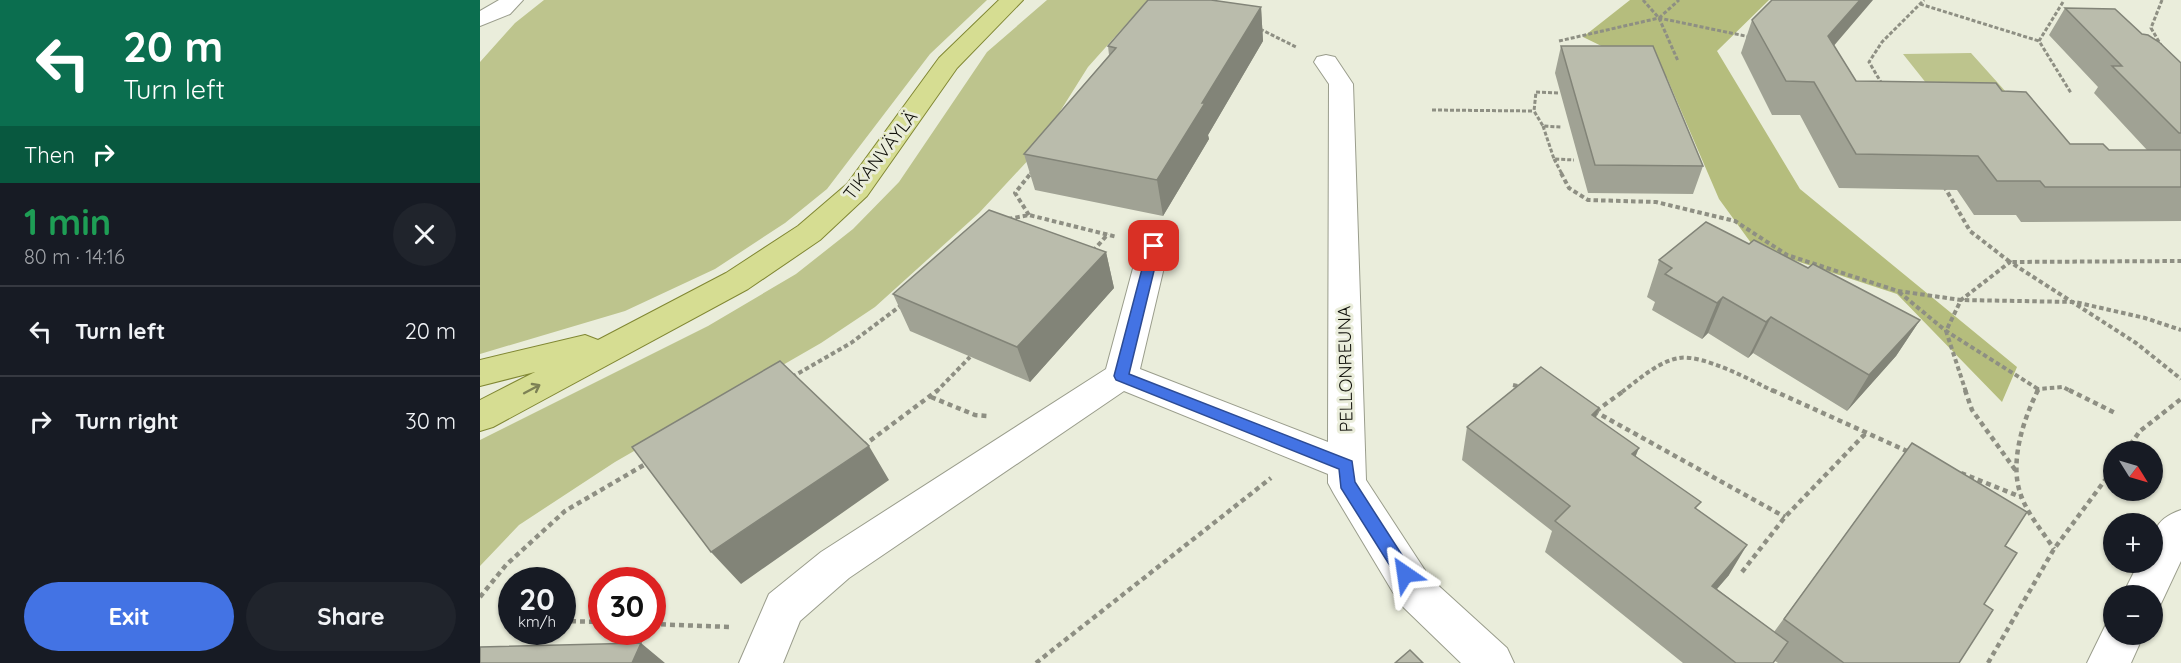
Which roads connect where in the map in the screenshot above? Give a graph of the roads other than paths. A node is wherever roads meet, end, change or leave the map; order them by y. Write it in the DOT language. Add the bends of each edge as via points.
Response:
graph roads {
  1 [pos="484,0"];
  2 [pos="512,0"];
  3 [pos="1012,0"];
  4 [pos="480,3"];
  5 [pos="480,19"];
  6 [pos="1326,62"];
  7 [pos="1154,246"];
  8 [pos="631,335"];
  9 [pos="480,373"];
  10 [pos="1121,376"];
  11 [pos="480,417"];
  12 [pos="1347,465"];
  13 [pos="2181,527"];
  14 [pos="2148,585"];
  15 [pos="2118,645"];
  16 [pos="761,663"];
  17 [pos="1492,663"];
  18 [pos="2109,663"];
  1 -- 4 [label="street"];
  2 -- 5 [label="street"];
  3 -- 8 [label="main road, TIKANVÄYLÄ" via="948,63 857,190 809,233 737,281"];
  6 -- 12 [label="street, PELLONREUNA" via="1341,84"];
  7 -- 10 [label="street"];
  8 -- 9 [label="main road, TIKANVÄYLÄ"];
  11 -- 8 [label="main road, TIKANVÄYLÄ, one-way"];
  10 -- 12 [label="street"];
  10 -- 16 [label="street" via="835,565 784,608"];
  12 -- 17 [label="street, PELLONREUNA" via="1347,483 1415,591"];
  13 -- 14 [label="street"];
  15 -- 18 [label="street"];
}
